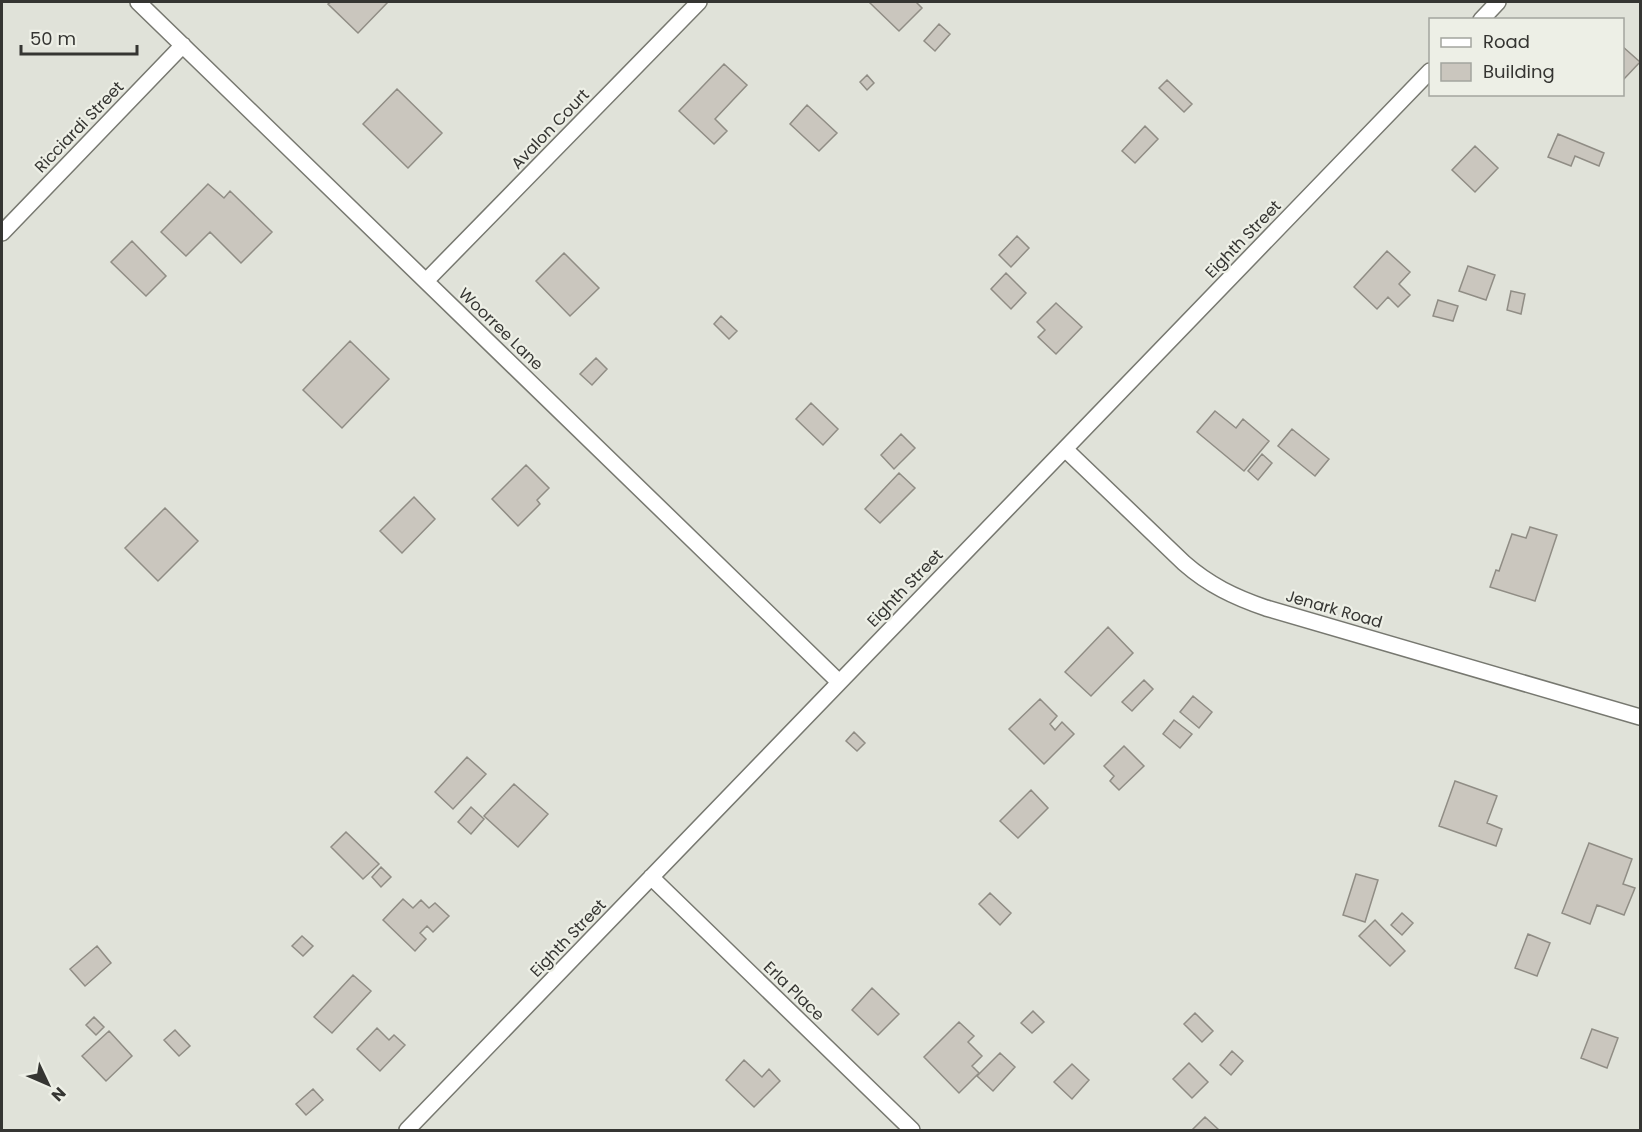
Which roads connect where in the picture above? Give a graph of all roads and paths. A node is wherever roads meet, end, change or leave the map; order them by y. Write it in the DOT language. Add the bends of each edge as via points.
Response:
graph roads {
  1 [pos="138,2"];
  2 [pos="699,2"];
  3 [pos="1498,2"];
  4 [pos="1482,18"];
  5 [pos="183,45"];
  6 [pos="1429,73"];
  7 [pos="2,233"];
  8 [pos="426,281"];
  9 [pos="1065,449"];
  10 [pos="840,682"];
  11 [pos="1641,717"];
  12 [pos="651,877"];
  13 [pos="407,1131"];
  14 [pos="912,1131"];
  1 -- 5 [label="street, Woorree Lane"];
  2 -- 8 [label="street, Avalon Court"];
  3 -- 4 [label="street"];
  5 -- 7 [label="street, Ricciardi Street"];
  5 -- 8 [label="street, Woorree Lane"];
  6 -- 9 [label="street, Eighth Street"];
  8 -- 10 [label="street, Woorree Lane"];
  9 -- 10 [label="street, Eighth Street"];
  9 -- 11 [label="street, Jenark Road" via="1201,578 1231,595"];
  10 -- 12 [label="street, Eighth Street"];
  12 -- 13 [label="street, Eighth Street"];
  12 -- 14 [label="street, Erla Place"];
}
